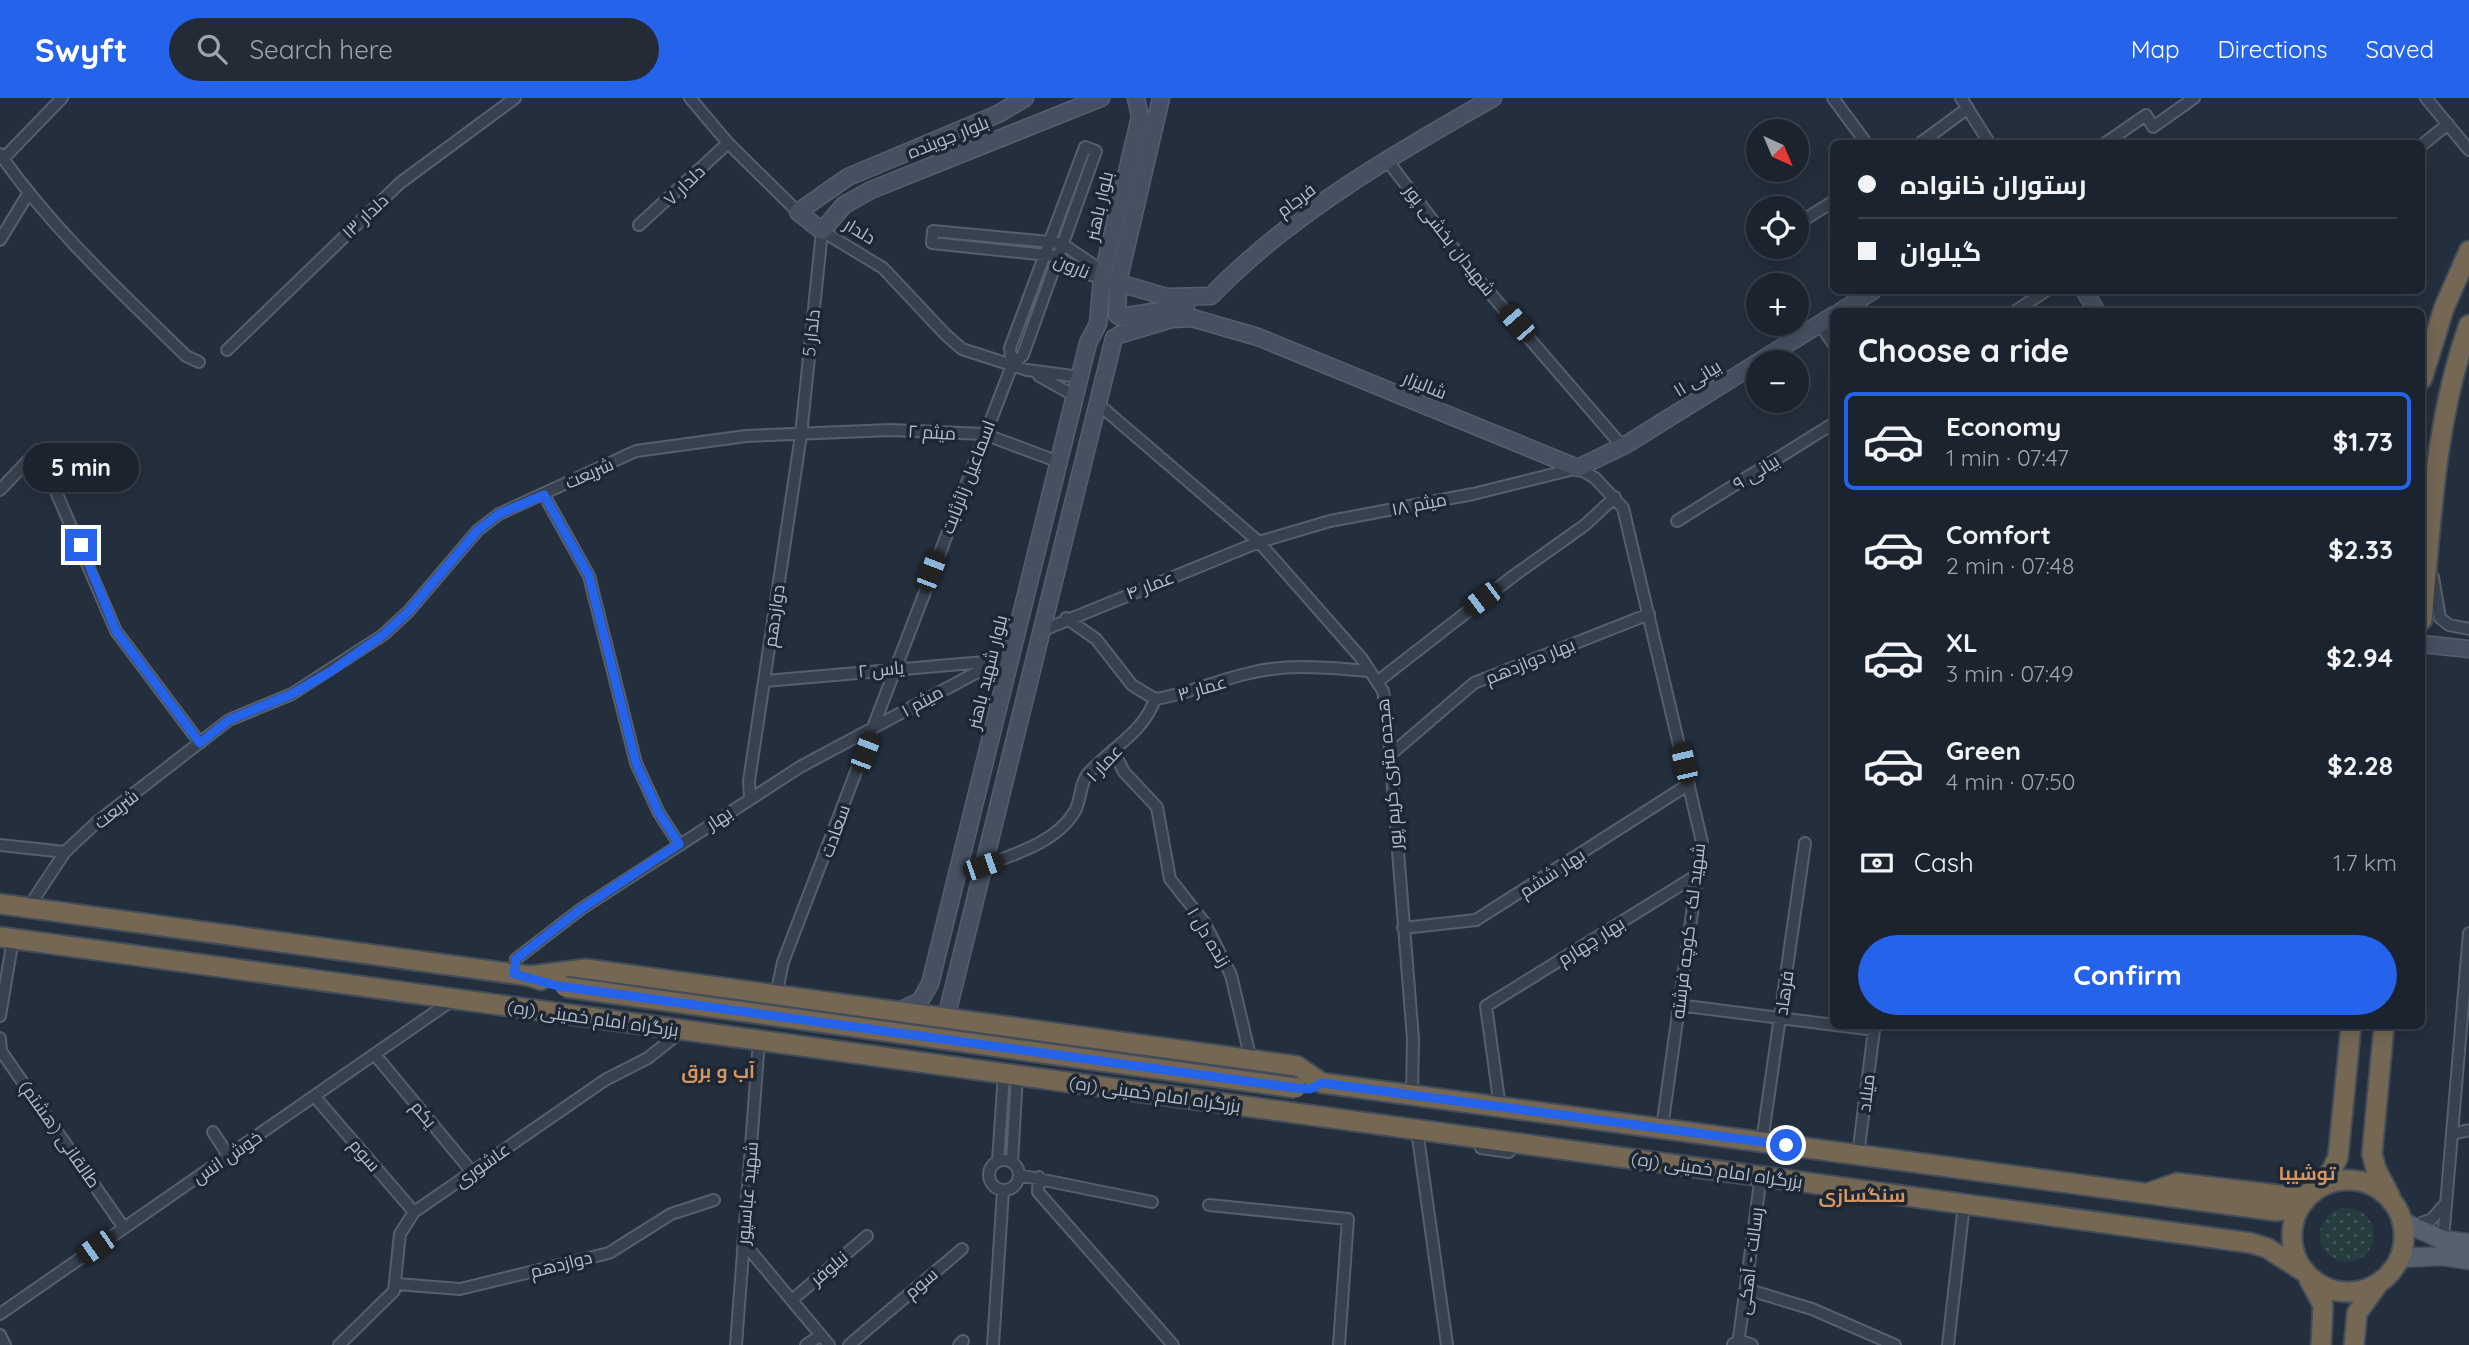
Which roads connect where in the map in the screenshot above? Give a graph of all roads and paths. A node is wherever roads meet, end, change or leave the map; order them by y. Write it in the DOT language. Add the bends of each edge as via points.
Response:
graph roads {
  1 [pos="62,98"];
  2 [pos="515,98"];
  3 [pos="690,98"];
  4 [pos="1025,98"];
  5 [pos="1101,98"];
  6 [pos="1136,98"];
  7 [pos="1161,98"];
  8 [pos="1493,98"];
  9 [pos="1833,98"];
  10 [pos="2194,98"];
  11 [pos="2426,98"];
  12 [pos="1965,103"];
  13 [pos="2448,124"];
  14 [pos="1864,140"];
  15 [pos="1923,140"];
  16 [pos="1988,140"];
  17 [pos="2110,140"];
  18 [pos="727,143"];
  19 [pos="2425,143"];
  20 [pos="2469,150"];
  21 [pos="2,157"];
  22 [pos="1388,160"];
  23 [pos="28,194"];
  24 [pos="1830,203"];
  25 [pos="798,212"];
  26 [pos="1809,216"];
  27 [pos="639,225"];
  28 [pos="822,230"];
  29 [pos="0,240"];
  30 [pos="1049,242"];
  31 [pos="1061,243"];
  32 [pos="2469,251"];
  33 [pos="1050,256"];
  34 [pos="1102,278"];
  35 [pos="1118,282"];
  36 [pos="1868,294"];
  37 [pos="2041,294"];
  38 [pos="1846,308"];
  39 [pos="2020,308"];
  40 [pos="1206,309"];
  41 [pos="1119,316"];
  42 [pos="1827,319"];
  43 [pos="1098,324"];
  44 [pos="2469,325"];
  45 [pos="1117,336"];
  46 [pos="228,350"];
  47 [pos="199,362"];
  48 [pos="1012,365"];
  49 [pos="2425,369"];
  50 [pos="1027,370"];
  51 [pos="1080,377"];
  52 [pos="1075,397"];
  53 [pos="1097,404"];
  54 [pos="1830,425"];
  55 [pos="984,434"];
  56 [pos="801,435"];
  57 [pos="1622,446"];
  58 [pos="2430,447"];
  59 [pos="1059,462"];
  60 [pos="1578,468"];
  61 [pos="3,481"];
  62 [pos="544,495"];
  63 [pos="1615,497"];
  64 [pos="1677,521"];
  65 [pos="2430,541"];
  66 [pos="1259,542"];
  67 [pos="2425,590"];
  68 [pos="1649,614"];
  69 [pos="1066,618"];
  70 [pos="2469,629"];
  71 [pos="1041,631"];
  72 [pos="2425,644"];
  73 [pos="2469,649"];
  74 [pos="1004,661"];
  75 [pos="896,668"];
  76 [pos="1370,671"];
  77 [pos="765,681"];
  78 [pos="1377,682"];
  79 [pos="1155,699"];
  80 [pos="874,728"];
  81 [pos="200,743"];
  82 [pos="1113,750"];
  83 [pos="1390,755"];
  84 [pos="1689,784"];
  85 [pos="977,793"];
  86 [pos="750,798"];
  87 [pos="1000,798"];
  88 [pos="679,844"];
  89 [pos="1805,844"];
  90 [pos="0,845"];
  91 [pos="65,852"];
  92 [pos="961,859"];
  93 [pos="983,866"];
  94 [pos="1697,875"];
  95 [pos="0,904"];
  96 [pos="29,908"];
  97 [pos="1403,928"];
  98 [pos="2469,933"];
  99 [pos="6,938"];
  100 [pos="522,975"];
  101 [pos="776,995"];
  102 [pos="800,998"];
  103 [pos="454,999"];
  104 [pos="1678,1005"];
  105 [pos="895,1011"];
  106 [pos="2466,1012"];
  107 [pos="0,1016"];
  108 [pos="946,1018"];
  109 [pos="1780,1019"];
  110 [pos="1830,1025"];
  111 [pos="1865,1029"];
  112 [pos="2351,1029"];
  113 [pos="2384,1029"];
  114 [pos="683,1030"];
  115 [pos="0,1038"];
  116 [pos="759,1040"];
  117 [pos="793,1045"];
  118 [pos="1,1052"];
  119 [pos="376,1056"];
  120 [pos="906,1060"];
  121 [pos="1251,1060"];
  122 [pos="960,1068"];
  123 [pos="1011,1074"];
  124 [pos="1322,1083"];
  125 [pos="1412,1095"];
  126 [pos="315,1097"];
  127 [pos="1500,1107"];
  128 [pos="1662,1128"];
  129 [pos="2469,1130"];
  130 [pos="213,1132"];
  131 [pos="2452,1134"];
  132 [pos="1418,1135"];
  133 [pos="1762,1142"];
  134 [pos="1509,1152"];
  135 [pos="228,1155"];
  136 [pos="1858,1155"];
  137 [pos="998,1161"];
  138 [pos="1012,1162"];
  139 [pos="472,1172"];
  140 [pos="1019,1175"];
  141 [pos="1760,1176"];
  142 [pos="1039,1177"];
  143 [pos="1003,1191"];
  144 [pos="2311,1194"];
  145 [pos="714,1200"];
  146 [pos="1153,1202"];
  147 [pos="2447,1202"];
  148 [pos="2394,1203"];
  149 [pos="1964,1204"];
  150 [pos="1209,1205"];
  151 [pos="415,1212"];
  152 [pos="2406,1224"];
  153 [pos="124,1228"];
  154 [pos="867,1236"];
  155 [pos="743,1242"];
  156 [pos="2469,1243"];
  157 [pos="2440,1248"];
  158 [pos="962,1249"];
  159 [pos="2401,1258"];
  160 [pos="2469,1260"];
  161 [pos="2469,1269"];
  162 [pos="2304,1272"];
  163 [pos="397,1284"];
  164 [pos="2378,1284"];
  165 [pos="1746,1289"];
  166 [pos="792,1300"];
  167 [pos="0,1314"];
  168 [pos="0,1335"];
  169 [pos="821,1335"];
  170 [pos="1736,1343"];
  171 [pos="5,1345"];
  172 [pos="339,1345"];
  173 [pos="736,1345"];
  174 [pos="806,1345"];
  175 [pos="829,1345"];
  176 [pos="849,1345"];
  177 [pos="993,1345"];
  178 [pos="1173,1345"];
  179 [pos="1339,1345"];
  180 [pos="1447,1345"];
  181 [pos="1752,1345"];
  182 [pos="1895,1345"];
  183 [pos="1948,1345"];
  184 [pos="2321,1345"];
  185 [pos="2354,1345"];
  1 -- 21 [label="street"];
  2 -- 46 [label="street, دلدار ۱۳" via="400,183"];
  3 -- 18 [label="street, دلدار"];
  4 -- 25 [label="street, بلوار جوینده" via="998,114 848,177"];
  5 -- 28 [label="street, بلوار جوینده" via="871,190 844,205"];
  6 -- 34 [label="street, بلوار باهنر" via="1140,117"];
  7 -- 35 [label="street, بلوار باهنر"];
  8 -- 22 [label="street, فرجام"];
  9 -- 14 [label="street"];
  10 -- 17 [label="street" via="2153,127 2146,115"];
  11 -- 13 [label="street"];
  12 -- 15 [label="street"];
  12 -- 16 [label="street"];
  13 -- 19 [label="street"];
  13 -- 20 [label="street"];
  18 -- 25 [label="street, دلدار"];
  18 -- 27 [label="street, دلدار ۷"];
  21 -- 23 [label="street"];
  22 -- 40 [label="street, فرجام" via="1236,270"];
  22 -- 57 [label="street, شهیدان بخشی پور" via="1471,271"];
  23 -- 29 [label="street"];
  23 -- 47 [label="street" via="186,356"];
  24 -- 26 [label="street"];
  25 -- 28 [label="street, دلدار"];
  28 -- 48 [label="street, دلدار" via="883,268 962,349"];
  28 -- 56 [label="street, دلدار 5"];
  30 -- 31 [label="street, نارون"];
  30 -- 31 [label="street" via="1085,147 1096,151"];
  30 -- 33 [label="street"];
  30 -- 33 [label="street, نارون" via="933,231 932,243"];
  31 -- 33 [label="street"];
  31 -- 34 [label="street, نارون" via="1095,266"];
  32 -- 49 [label="highway" via="2444,308"];
  33 -- 34 [label="street, نارون"];
  33 -- 48 [label="street, اسماعیل زائرثابت" via="1023,355"];
  34 -- 35 [label="street"];
  34 -- 43 [label="street, بلوار باهنر"];
  35 -- 40 [label="street"];
  35 -- 41 [label="street, بلوار باهنر"];
  36 -- 38 [label="street"];
  37 -- 39 [label="street"];
  40 -- 41 [label="street, شالیزار" via="1187,307"];
  40 -- 45 [label="street, شالیزار"];
  40 -- 60 [label="street, شالیزار" via="1258,337"];
  41 -- 43 [label="street" via="1105,314"];
  41 -- 45 [label="street" via="1123,323"];
  42 -- 57 [label="street, بیانی ۱۱"];
  43 -- 45 [label="street" via="1103,335"];
  43 -- 51 [label="street, بلوار شهید باهنر"];
  44 -- 58 [label="highway"];
  45 -- 53 [label="street"];
  48 -- 50 [label="street, دلدار"];
  48 -- 55 [label="street, اسماعیل زائرثابت"];
  50 -- 51 [label="street"];
  50 -- 52 [label="street"];
  51 -- 52 [label="street, بلوار شهید باهنر"];
  52 -- 59 [label="street, بلوار شهید باهنر"];
  53 -- 66 [label="street, هجده متری کریم پور"];
  53 -- 71 [label="street"];
  54 -- 64 [label="street, بیانی ۹"];
  55 -- 56 [label="street, میثم ۲" via="891,430"];
  55 -- 59 [label="street, میثم ۲"];
  55 -- 75 [label="street, اسماعیل زائرثابت"];
  56 -- 62 [label="street, شریعت" via="746,436 636,451"];
  56 -- 77 [label="street, دوازدهم"];
  57 -- 60 [label="street, بیانی ۱۱"];
  58 -- 65 [label="highway"];
  59 -- 74 [label="street, بلوار شهید باهنر"];
  60 -- 63 [label="street, شهید لک - کوچه فرشته"];
  60 -- 66 [label="street, میثم ۱۸"];
  61 -- 81 [label="street" via="38,450 116,631"];
  62 -- 81 [label="street, شریعت" via="499,514 478,530 383,635 292,694 229,720"];
  62 -- 88 [label="street" via="589,576 636,763"];
  63 -- 68 [label="street, شهید لک - کوچه فرشته" via="1632,542"];
  63 -- 78 [label="street" via="1586,525"];
  65 -- 67 [label="highway"];
  65 -- 70 [label="street" via="2437,612 2449,625"];
  66 -- 69 [label="street, عمار ۴"];
  66 -- 76 [label="street, هجده متری کریم پور"];
  68 -- 83 [label="street, بهار دوازدهم" via="1474,683"];
  68 -- 84 [label="street, شهید لک - کوچه فرشته"];
  69 -- 71 [label="street, عمار ۴"];
  69 -- 79 [label="street, عمار ۳" via="1096,639 1132,685"];
  71 -- 87 [label="street"];
  72 -- 73 [label="street"];
  74 -- 75 [label="street, یاس ۲"];
  74 -- 80 [label="street, میثم ۱"];
  74 -- 85 [label="street, بلوار شهید باهنر"];
  75 -- 77 [label="street, یاس ۲"];
  75 -- 80 [label="street, سعادت"];
  76 -- 78 [label="street, هجده متری کریم پور"];
  76 -- 79 [label="street, عمار ۳" via="1307,667 1251,673 1188,694"];
  77 -- 86 [label="street, دوازدهم"];
  78 -- 83 [label="street, هجده متری کریم پور" via="1387,713"];
  79 -- 82 [label="street, عمار ۱" via="1148,719"];
  80 -- 86 [label="street, بهار"];
  80 -- 101 [label="street, سعادت" via="783,962"];
  81 -- 91 [label="street, شریعت"];
  82 -- 93 [label="street, عمار ۱" via="1084,777 1080,803 1067,824 1021,852"];
  82 -- 121 [label="street, زنده دل ۱" via="1124,772 1157,807 1170,880 1204,922 1231,975"];
  83 -- 97 [label="street, هجده متری کریم پور"];
  84 -- 94 [label="street, شهید لک - کوچه فرشته" via="1702,842"];
  84 -- 97 [label="street, بهار ششم" via="1476,920"];
  85 -- 87 [label="street"];
  85 -- 92 [label="street, بلوار شهید باهنر"];
  86 -- 88 [label="street, بهار"];
  87 -- 93 [label="street"];
  88 -- 100 [label="street, بهار" via="516,959"];
  89 -- 109 [label="street, فرهاد"];
  90 -- 91 [label="street"];
  91 -- 96 [label="street, شریعت"];
  92 -- 93 [label="street"];
  92 -- 105 [label="street, بلوار شهید باهنر" via="928,989 915,1005"];
  93 -- 108 [label="street"];
  94 -- 104 [label="street, شهید لک - کوچه فرشته"];
  94 -- 127 [label="street, بهار چهارم" via="1486,1006"];
  95 -- 96 [label="highway, بزرگراه امام خمینی (ره)"];
  96 -- 100 [label="highway, بزرگراه امام خمینی (ره)"];
  97 -- 125 [label="street, هجده متری کریم پور" via="1413,1039"];
  98 -- 106 [label="street"];
  99 -- 103 [label="highway, بزرگراه امام خمینی (ره)"];
  99 -- 107 [label="street"];
  100 -- 101 [label="highway, بزرگراه امام خمینی (ره)" via="586,969"];
  100 -- 124 [label="highway, بزرگراه امام خمینی (ره), bridge" via="565,987 1296,1088 1310,1089"];
  101 -- 102 [label="highway, بزرگراه امام خمینی (ره)"];
  102 -- 105 [label="highway, بزرگراه امام خمینی (ره)"];
  102 -- 117 [label="highway" via="789,1017"];
  103 -- 114 [label="highway, بزرگراه امام خمینی (ره)"];
  103 -- 119 [label="street, خوش انس"];
  104 -- 109 [label="street"];
  104 -- 128 [label="street, شهید لک - کوچه فرشته"];
  105 -- 108 [label="highway, بزرگراه امام خمینی (ره)"];
  106 -- 131 [label="street"];
  108 -- 120 [label="highway" via="936,1046 922,1057"];
  108 -- 121 [label="highway, بزرگراه امام خمینی (ره)"];
  108 -- 122 [label="highway"];
  109 -- 110 [label="street, میلاد"];
  109 -- 133 [label="street, فرهاد"];
  111 -- 136 [label="street, میلاد" via="1874,1030"];
  112 -- 144 [label="highway" via="2338,1157"];
  113 -- 148 [label="highway" via="2372,1154"];
  114 -- 116 [label="highway, بزرگراه امام خمینی (ره)"];
  114 -- 139 [label="street, عاشوری" via="648,1058 606,1080"];
  115 -- 118 [label="street, طالقانی (هشتم)"];
  116 -- 117 [label="highway, بزرگراه امام خمینی (ره)"];
  116 -- 155 [label="street, شهید عباسپور"];
  117 -- 120 [label="highway, بزرگراه امام خمینی (ره)"];
  118 -- 153 [label="street, طالقانی (هشتم)"];
  119 -- 126 [label="street, خوش انس"];
  119 -- 139 [label="street, یکم"];
  120 -- 122 [label="highway, بزرگراه امام خمینی (ره)"];
  121 -- 124 [label="highway, بزرگراه امام خمینی (ره)" via="1298,1066"];
  122 -- 123 [label="highway, بزرگراه امام خمینی (ره)"];
  123 -- 132 [label="highway, بزرگراه امام خمینی (ره)"];
  123 -- 137 [label="street"];
  123 -- 138 [label="street"];
  124 -- 125 [label="highway, بزرگراه امام خمینی (ره)"];
  125 -- 127 [label="highway, بزرگراه امام خمینی (ره)"];
  126 -- 135 [label="street, خوش انس"];
  126 -- 151 [label="street, سوم"];
  127 -- 128 [label="highway, بزرگراه امام خمینی (ره)"];
  128 -- 133 [label="highway, بزرگراه امام خمینی (ره)"];
  129 -- 131 [label="street"];
  130 -- 135 [label="street"];
  131 -- 147 [label="street"];
  132 -- 134 [label="street"];
  132 -- 141 [label="highway, بزرگراه امام خمینی (ره)"];
  132 -- 180 [label="street"];
  133 -- 136 [label="highway, بزرگراه امام خمینی (ره)"];
  135 -- 153 [label="street, خوش انس"];
  136 -- 144 [label="highway, بزرگراه امام خمینی (ره)" via="2146,1194 2174,1183 2296,1197"];
  137 -- 138 [label="street"];
  137 -- 143 [label="street" via="990,1168 989,1178"];
  138 -- 140 [label="street"];
  139 -- 151 [label="street, عاشوری"];
  140 -- 142 [label="street"];
  140 -- 143 [label="street" via="1016,1184"];
  141 -- 149 [label="highway, بزرگراه امام خمینی (ره)"];
  141 -- 165 [label="street, رسالت - آهکی"];
  142 -- 146 [label="street"];
  142 -- 178 [label="street" via="1038,1192"];
  143 -- 177 [label="street"];
  144 -- 148 [label="highway" via="2335,1181 2356,1180 2376,1187"];
  144 -- 162 [label="highway" via="2295,1217 2291,1236"];
  145 -- 163 [label="street, دوازدهم" via="671,1214 609,1253 460,1289"];
  147 -- 152 [label="street" via="2432,1219"];
  147 -- 157 [label="street"];
  148 -- 152 [label="highway"];
  149 -- 162 [label="highway, بزرگراه امام خمینی (ره)" via="2251,1243"];
  149 -- 183 [label="street"];
  150 -- 179 [label="street" via="1348,1219"];
  151 -- 163 [label="street, عاشوری" via="400,1234"];
  152 -- 157 [label="main road"];
  152 -- 159 [label="highway"];
  153 -- 167 [label="street, خوش انس"];
  154 -- 166 [label="street, نیلوفر"];
  155 -- 166 [label="street"];
  155 -- 173 [label="street, شهید عباسپور"];
  156 -- 157 [label="main road"];
  157 -- 159 [label="main road"];
  157 -- 160 [label="main road"];
  157 -- 161 [label="street"];
  158 -- 176 [label="street, سوم"];
  159 -- 164 [label="highway"];
  162 -- 164 [label="highway" via="2337,1291 2359,1291"];
  162 -- 184 [label="highway" via="2323,1306"];
  163 -- 172 [label="street"];
  164 -- 185 [label="highway" via="2358,1311"];
  165 -- 170 [label="street, رسالت - آهکی"];
  165 -- 182 [label="street" via="1812,1309"];
  166 -- 169 [label="street"];
  168 -- 171 [label="street"];
  169 -- 174 [label="street"];
  169 -- 175 [label="street"];
  170 -- 181 [label="street"];
}
